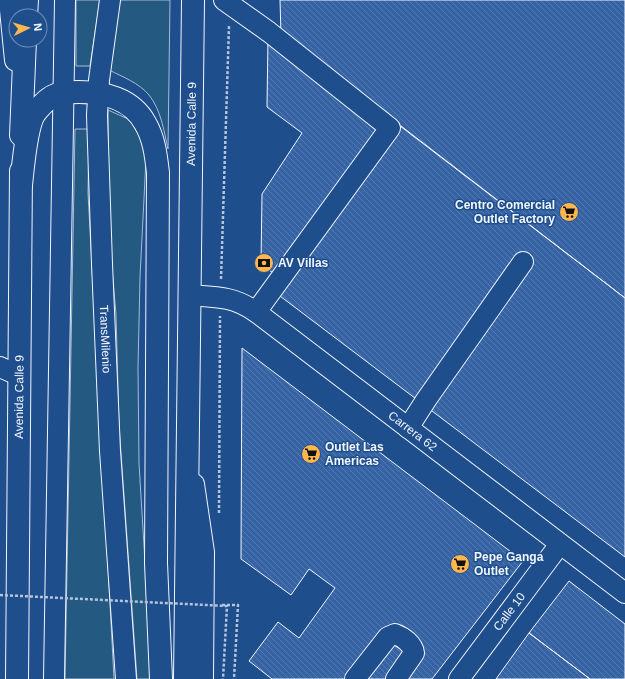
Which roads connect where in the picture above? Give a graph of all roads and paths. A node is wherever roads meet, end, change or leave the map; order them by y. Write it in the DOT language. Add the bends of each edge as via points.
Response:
graph roads {
  1 [pos="10,0"];
  2 [pos="64,0"];
  3 [pos="110,0"];
  4 [pos="193,0"];
  5 [pos="227,2"];
  6 [pos="25,48"];
  7 [pos="63,93"];
  8 [pos="98,93"];
  9 [pos="21,115"];
  10 [pos="21,185"];
  11 [pos="222,260"];
  12 [pos="523,262"];
  13 [pos="189,295"];
  14 [pos="256,312"];
  15 [pos="220,328"];
  16 [pos="0,367"];
  17 [pos="20,376"];
  18 [pos="408,428"];
  19 [pos="187,441"];
  20 [pos="219,517"];
  21 [pos="560,544"];
  22 [pos="625,593"];
  23 [pos="0,595"];
  24 [pos="218,599"];
  25 [pos="238,606"];
  26 [pos="218,612"];
  27 [pos="17,679"];
  28 [pos="54,679"];
  29 [pos="126,679"];
  30 [pos="161,679"];
  31 [pos="185,679"];
  32 [pos="203,679"];
  33 [pos="224,679"];
  34 [pos="234,679"];
  35 [pos="355,679"];
  36 [pos="396,679"];
  37 [pos="459,679"];
  1 -- 9 [label="highway, Avenida Calle 9"];
  2 -- 7 [label="street"];
  3 -- 8 [label="street, TransMilenio"];
  4 -- 13 [label="highway, Avenida Calle 9"];
  5 -- 11 [label="path"];
  5 -- 14 [label="street" via="270,32 390,128"];
  6 -- 9 [label="highway, Avenida Calle 9"];
  7 -- 8 [label="highway"];
  7 -- 10 [label="highway" via="51,97 34,115"];
  7 -- 28 [label="street"];
  8 -- 29 [label="street, TransMilenio" via="110,451"];
  8 -- 30 [label="highway" via="123,101 136,111 145,122 156,153 156,555"];
  9 -- 10 [label="highway, Avenida Calle 9"];
  10 -- 17 [label="highway, Avenida Calle 9"];
  12 -- 18 [label="street"];
  13 -- 14 [label="street, Carrera 62" via="229,298"];
  13 -- 19 [label="highway, Avenida Calle 9"];
  14 -- 18 [label="street, Carrera 62"];
  15 -- 20 [label="path"];
  16 -- 17 [label="street"];
  17 -- 27 [label="highway, Avenida Calle 9"];
  18 -- 21 [label="street, Carrera 62"];
  19 -- 31 [label="highway, Avenida Calle 9"];
  19 -- 32 [label="street, Avenida Calle 9" via="204,552"];
  21 -- 22 [label="street, Carrera 62"];
  21 -- 37 [label="street, Calle 10"];
  23 -- 33 [label="path, bridge" via="227,606"];
  24 -- 26 [label="path"];
  25 -- 34 [label="path"];
  35 -- 36 [label="street" via="388,637 395,634 414,648 414,652"];
}
